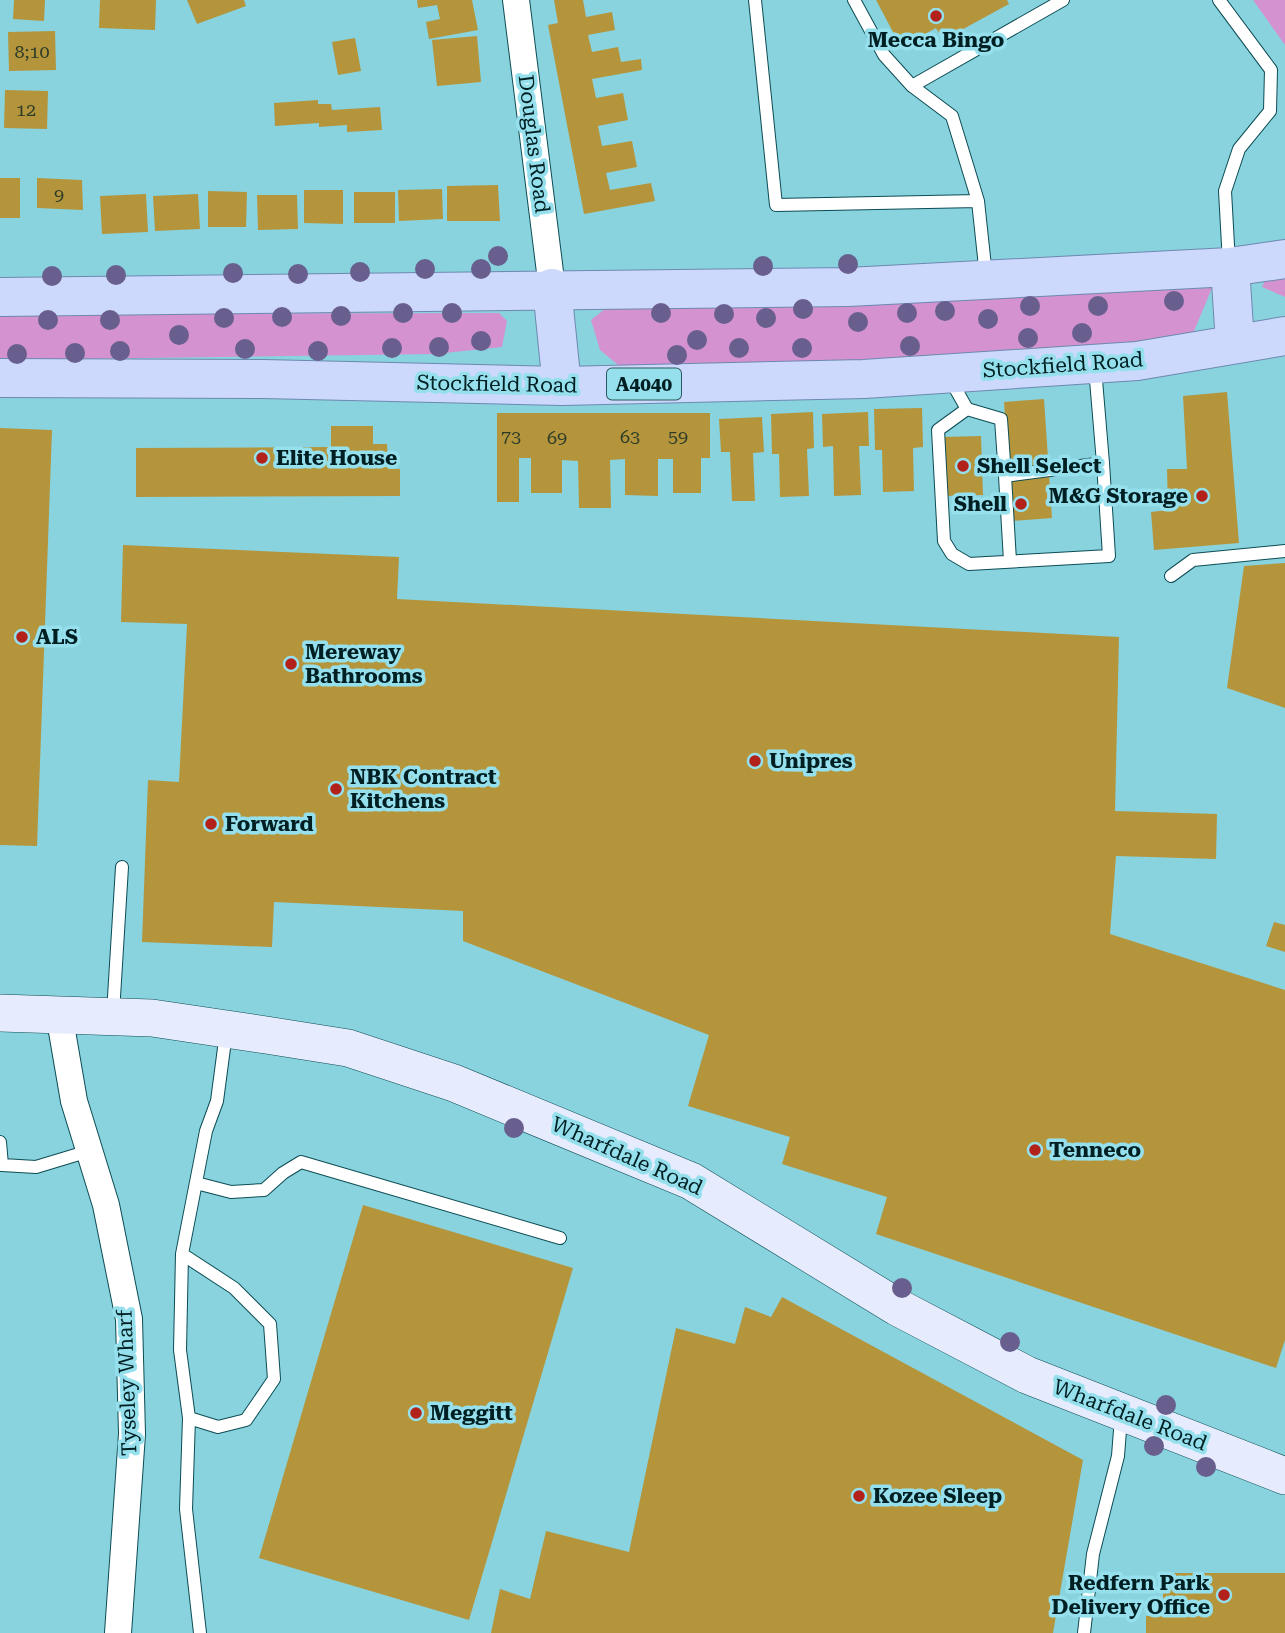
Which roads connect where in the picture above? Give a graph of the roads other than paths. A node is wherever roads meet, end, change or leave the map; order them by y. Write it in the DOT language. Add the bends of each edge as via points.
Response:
graph roads {
  1 [pos="516,0"];
  2 [pos="755,0"];
  3 [pos="854,0"];
  4 [pos="1063,0"];
  5 [pos="1219,0"];
  6 [pos="912,86"];
  7 [pos="978,201"];
  8 [pos="1285,259"];
  9 [pos="987,280"];
  10 [pos="1231,284"];
  11 [pos="552,288"];
  12 [pos="0,297"];
  13 [pos="1285,323"];
  14 [pos="1285,336"];
  15 [pos="1235,343"];
  16 [pos="1094,364"];
  17 [pos="947,373"];
  18 [pos="0,378"];
  19 [pos="562,386"];
  20 [pos="967,409"];
  21 [pos="1103,463"];
  22 [pos="1005,476"];
  23 [pos="1285,551"];
  24 [pos="1010,561"];
  25 [pos="1171,576"];
  26 [pos="122,867"];
  27 [pos="0,1013"];
  28 [pos="59,1014"];
  29 [pos="113,1016"];
  30 [pos="227,1029"];
  31 [pos="0,1142"];
  32 [pos="89,1151"];
  33 [pos="196,1183"];
  34 [pos="560,1238"];
  35 [pos="182,1254"];
  36 [pos="1122,1413"];
  37 [pos="189,1418"];
  38 [pos="1285,1476"];
  39 [pos="118,1633"];
  40 [pos="200,1633"];
  41 [pos="1084,1633"];
  1 -- 11 [label="street, Douglas Road"];
  2 -- 7 [label="lane" via="776,205"];
  3 -- 6 [label="lane" via="884,55"];
  4 -- 6 [label="lane"];
  5 -- 10 [label="lane" via="1271,70 1270,111 1239,149 1224,191"];
  6 -- 7 [label="lane" via="953,116"];
  7 -- 9 [label="lane"];
  8 -- 10 [label="main road"];
  9 -- 10 [label="main road"];
  9 -- 11 [label="main road" via="848,287"];
  10 -- 13 [label="main road"];
  10 -- 15 [label="main road"];
  11 -- 12 [label="main road"];
  11 -- 19 [label="main road"];
  14 -- 15 [label="main road, Stockfield Road / A4040"];
  15 -- 16 [label="main road, Stockfield Road / A4040"];
  16 -- 17 [label="main road, Stockfield Road / A4040"];
  16 -- 21 [label="lane"];
  17 -- 19 [label="main road, Stockfield Road / A4040"];
  17 -- 20 [label="lane"];
  18 -- 19 [label="main road, Stockfield Road / A4040"];
  20 -- 22 [label="lane" via="1001,419"];
  20 -- 24 [label="lane" via="938,430 944,541 952,554 969,564"];
  21 -- 22 [label="lane"];
  21 -- 24 [label="lane" via="1109,556"];
  22 -- 24 [label="lane"];
  23 -- 25 [label="lane" via="1194,560"];
  26 -- 29 [label="lane"];
  27 -- 28 [label="main road, Wharfdale Road"];
  28 -- 29 [label="main road, Wharfdale Road"];
  28 -- 32 [label="street, Tyseley Wharf" via="74,1101"];
  29 -- 30 [label="main road, Wharfdale Road"];
  30 -- 33 [label="lane" via="217,1101"];
  30 -- 36 [label="main road, Wharfdale Road" via="348,1048 428,1074 691,1181 897,1307 1027,1375"];
  31 -- 32 [label="lane" via="2,1165 36,1167"];
  32 -- 39 [label="street, Tyseley Wharf" via="106,1205 129,1319 132,1434"];
  33 -- 34 [label="lane" via="231,1192 264,1190 301,1162"];
  33 -- 35 [label="lane"];
  35 -- 37 [label="lane" via="180,1350"];
  35 -- 37 [label="lane" via="234,1288 270,1324 274,1379 246,1420 218,1427"];
  36 -- 38 [label="main road, Wharfdale Road"];
  36 -- 41 [label="lane" via="1118,1456 1093,1554"];
  37 -- 40 [label="lane" via="186,1509"];
}
